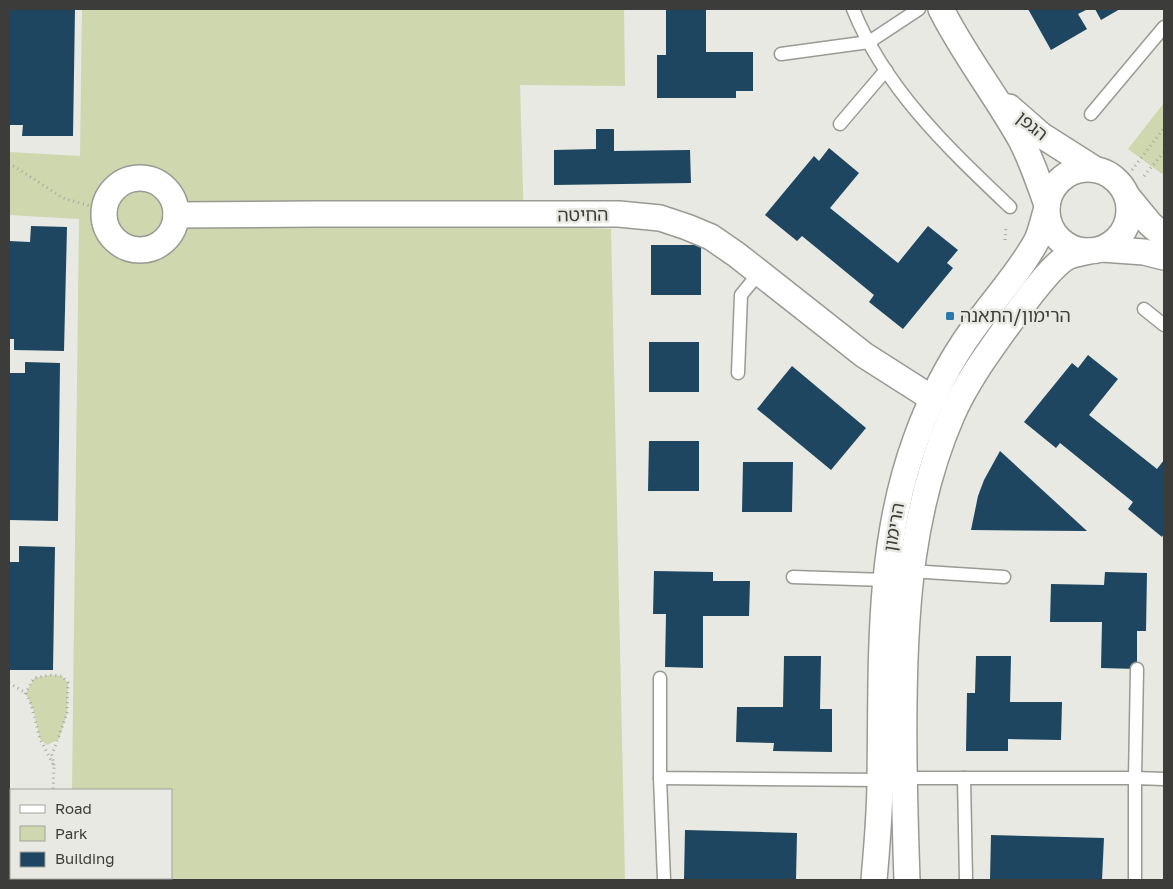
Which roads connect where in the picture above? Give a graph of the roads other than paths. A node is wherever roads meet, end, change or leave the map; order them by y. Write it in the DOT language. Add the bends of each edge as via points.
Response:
graph roads {
  1 [pos="853,9"];
  2 [pos="919,9"];
  3 [pos="941,9"];
  4 [pos="1164,27"];
  5 [pos="869,42"];
  6 [pos="781,54"];
  7 [pos="886,70"];
  8 [pos="978,74"];
  9 [pos="1091,114"];
  10 [pos="840,124"];
  11 [pos="1093,168"];
  12 [pos="1124,190"];
  13 [pos="1010,207"];
  14 [pos="1046,208"];
  15 [pos="176,215"];
  16 [pos="1164,236"];
  17 [pos="1095,250"];
  18 [pos="1164,257"];
  19 [pos="759,273"];
  20 [pos="1144,309"];
  21 [pos="1164,325"];
  22 [pos="738,373"];
  23 [pos="933,399"];
  24 [pos="910,571"];
  25 [pos="793,577"];
  26 [pos="1004,578"];
  27 [pos="886,580"];
  28 [pos="1138,669"];
  29 [pos="660,678"];
  30 [pos="660,778"];
  31 [pos="964,778"];
  32 [pos="1135,778"];
  33 [pos="892,779"];
  34 [pos="1164,779"];
  35 [pos="664,880"];
  36 [pos="874,880"];
  37 [pos="907,880"];
  38 [pos="966,880"];
  39 [pos="1135,880"];
  1 -- 5 [label="lane"];
  2 -- 5 [label="lane"];
  3 -- 8 [label="street, הגפן"];
  4 -- 9 [label="lane"];
  5 -- 6 [label="lane"];
  5 -- 7 [label="lane"];
  7 -- 10 [label="lane"];
  7 -- 13 [label="lane" via="926,124"];
  8 -- 11 [label="street, הגפן" via="1024,120 1064,151"];
  8 -- 14 [label="street, הגפן" via="1022,142"];
  11 -- 12 [label="street" via="1106,172"];
  11 -- 14 [label="street" via="1074,170 1063,177 1053,187"];
  12 -- 16 [label="street" via="1150,224"];
  12 -- 17 [label="street" via="1129,208 1126,227 1114,242"];
  14 -- 17 [label="street" via="1051,230 1060,240 1070,248"];
  14 -- 23 [label="street, הרימון" via="1040,232 1029,254 968,336"];
  15 -- 15 [label="street" via="170,235 148,249 132,250 122,246 114,240 104,221 110,195 121,183 142,178 154,180 167,190 175,204"];
  15 -- 19 [label="street, החיטה" via="619,214 660,218 711,237"];
  17 -- 18 [label="street" via="1144,252"];
  17 -- 24 [label="street, הרימון" via="1069,256 1057,265 1012,319 970,381 953,413 926,484"];
  19 -- 22 [label="lane" via="741,295"];
  19 -- 23 [label="street, החיטה" via="864,355"];
  20 -- 21 [label="lane"];
  23 -- 27 [label="street, הרימון" via="904,478"];
  24 -- 26 [label="lane"];
  24 -- 33 [label="street, הרימון"];
  25 -- 27 [label="lane"];
  27 -- 33 [label="street, הרימון" via="881,678"];
  28 -- 32 [label="lane"];
  29 -- 30 [label="lane"];
  30 -- 33 [label="lane"];
  30 -- 35 [label="lane"];
  31 -- 32 [label="lane"];
  31 -- 33 [label="lane"];
  31 -- 38 [label="lane"];
  32 -- 34 [label="lane"];
  32 -- 39 [label="lane"];
  33 -- 36 [label="street, הרימון" via="878,829"];
  33 -- 37 [label="street, הרימון"];
}
